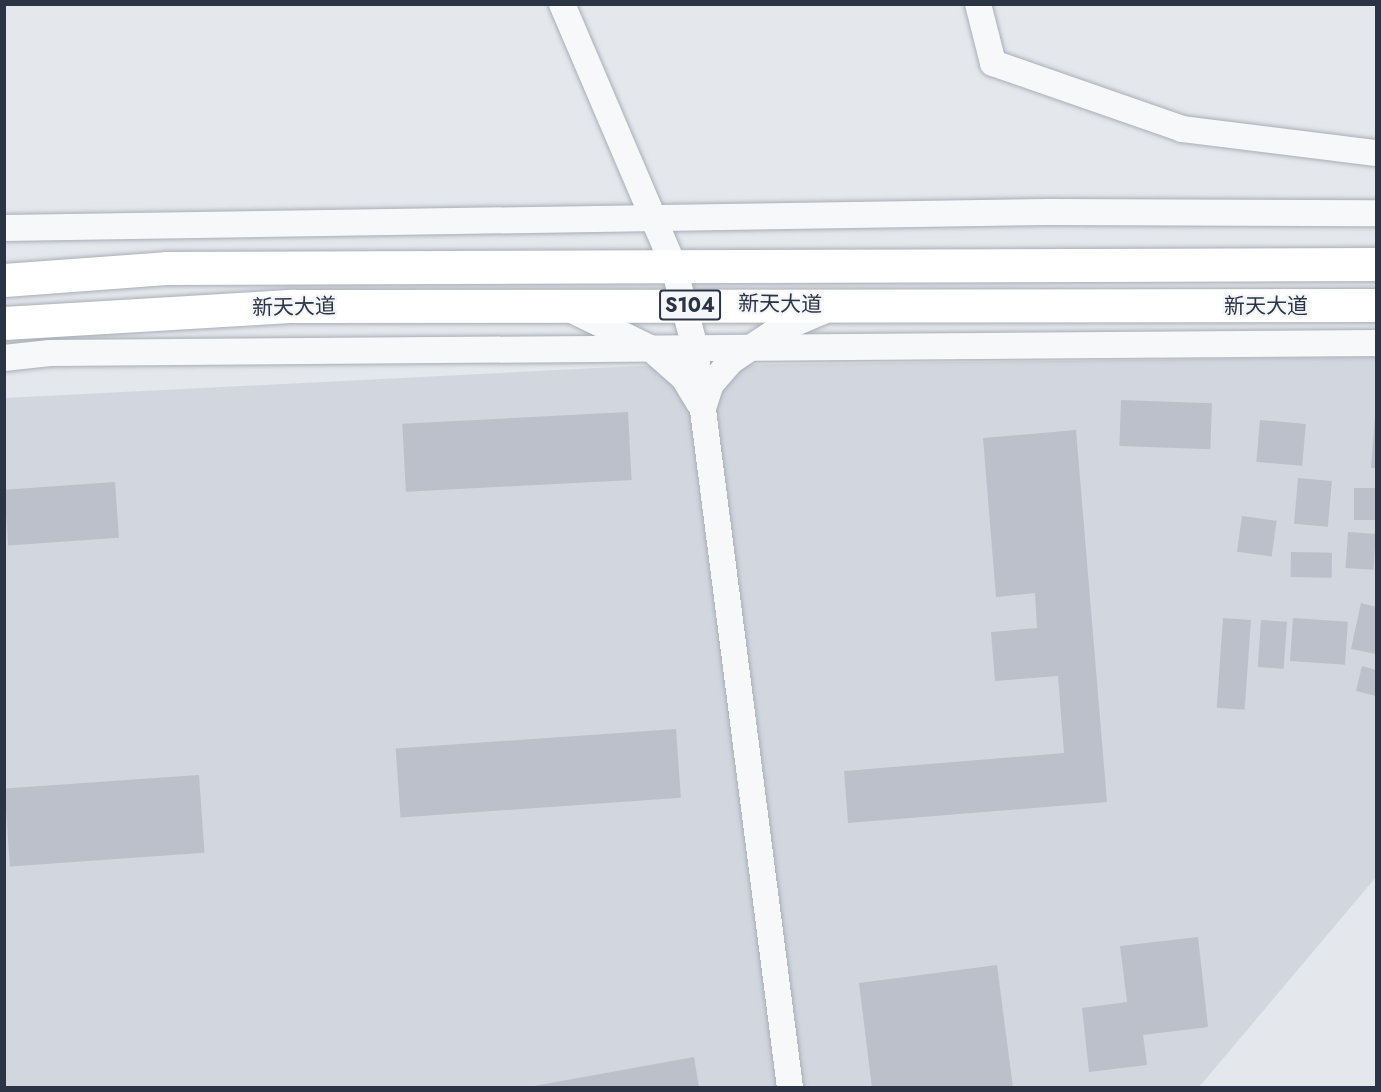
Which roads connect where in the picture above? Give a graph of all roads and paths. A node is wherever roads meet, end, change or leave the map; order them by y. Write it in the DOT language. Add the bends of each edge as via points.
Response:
graph roads {
  1 [pos="562,4"];
  2 [pos="978,4"];
  3 [pos="1377,153"];
  4 [pos="1377,213"];
  5 [pos="650,217"];
  6 [pos="4,228"];
  7 [pos="673,264"];
  8 [pos="1377,264"];
  9 [pos="4,280"];
  10 [pos="556,304"];
  11 [pos="838,305"];
  12 [pos="1377,305"];
  13 [pos="684,306"];
  14 [pos="4,322"];
  15 [pos="1377,342"];
  16 [pos="749,347"];
  17 [pos="650,348"];
  18 [pos="695,348"];
  19 [pos="4,358"];
  20 [pos="703,424"];
  21 [pos="790,1088"];
  1 -- 5 [label="street"];
  2 -- 3 [label="street" via="993,63 1182,129"];
  4 -- 5 [label="street"];
  5 -- 6 [label="street"];
  5 -- 7 [label="street"];
  7 -- 8 [label="main road, 新天大道 / S104"];
  7 -- 9 [label="main road, 新天大道 / S104" via="166,268"];
  7 -- 13 [label="street"];
  10 -- 13 [label="main road, 新天大道 / S104"];
  10 -- 14 [label="main road, 新天大道 / S104" via="294,306"];
  10 -- 17 [label="street"];
  11 -- 12 [label="main road, 新天大道 / S104"];
  11 -- 13 [label="main road, 新天大道 / S104"];
  11 -- 16 [label="street"];
  13 -- 18 [label="street"];
  15 -- 16 [label="street"];
  16 -- 18 [label="street"];
  16 -- 20 [label="street" via="711,384"];
  17 -- 18 [label="street"];
  17 -- 19 [label="street" via="50,352"];
  17 -- 20 [label="street" via="695,393"];
  18 -- 20 [label="street"];
  20 -- 21 [label="street"];
}
